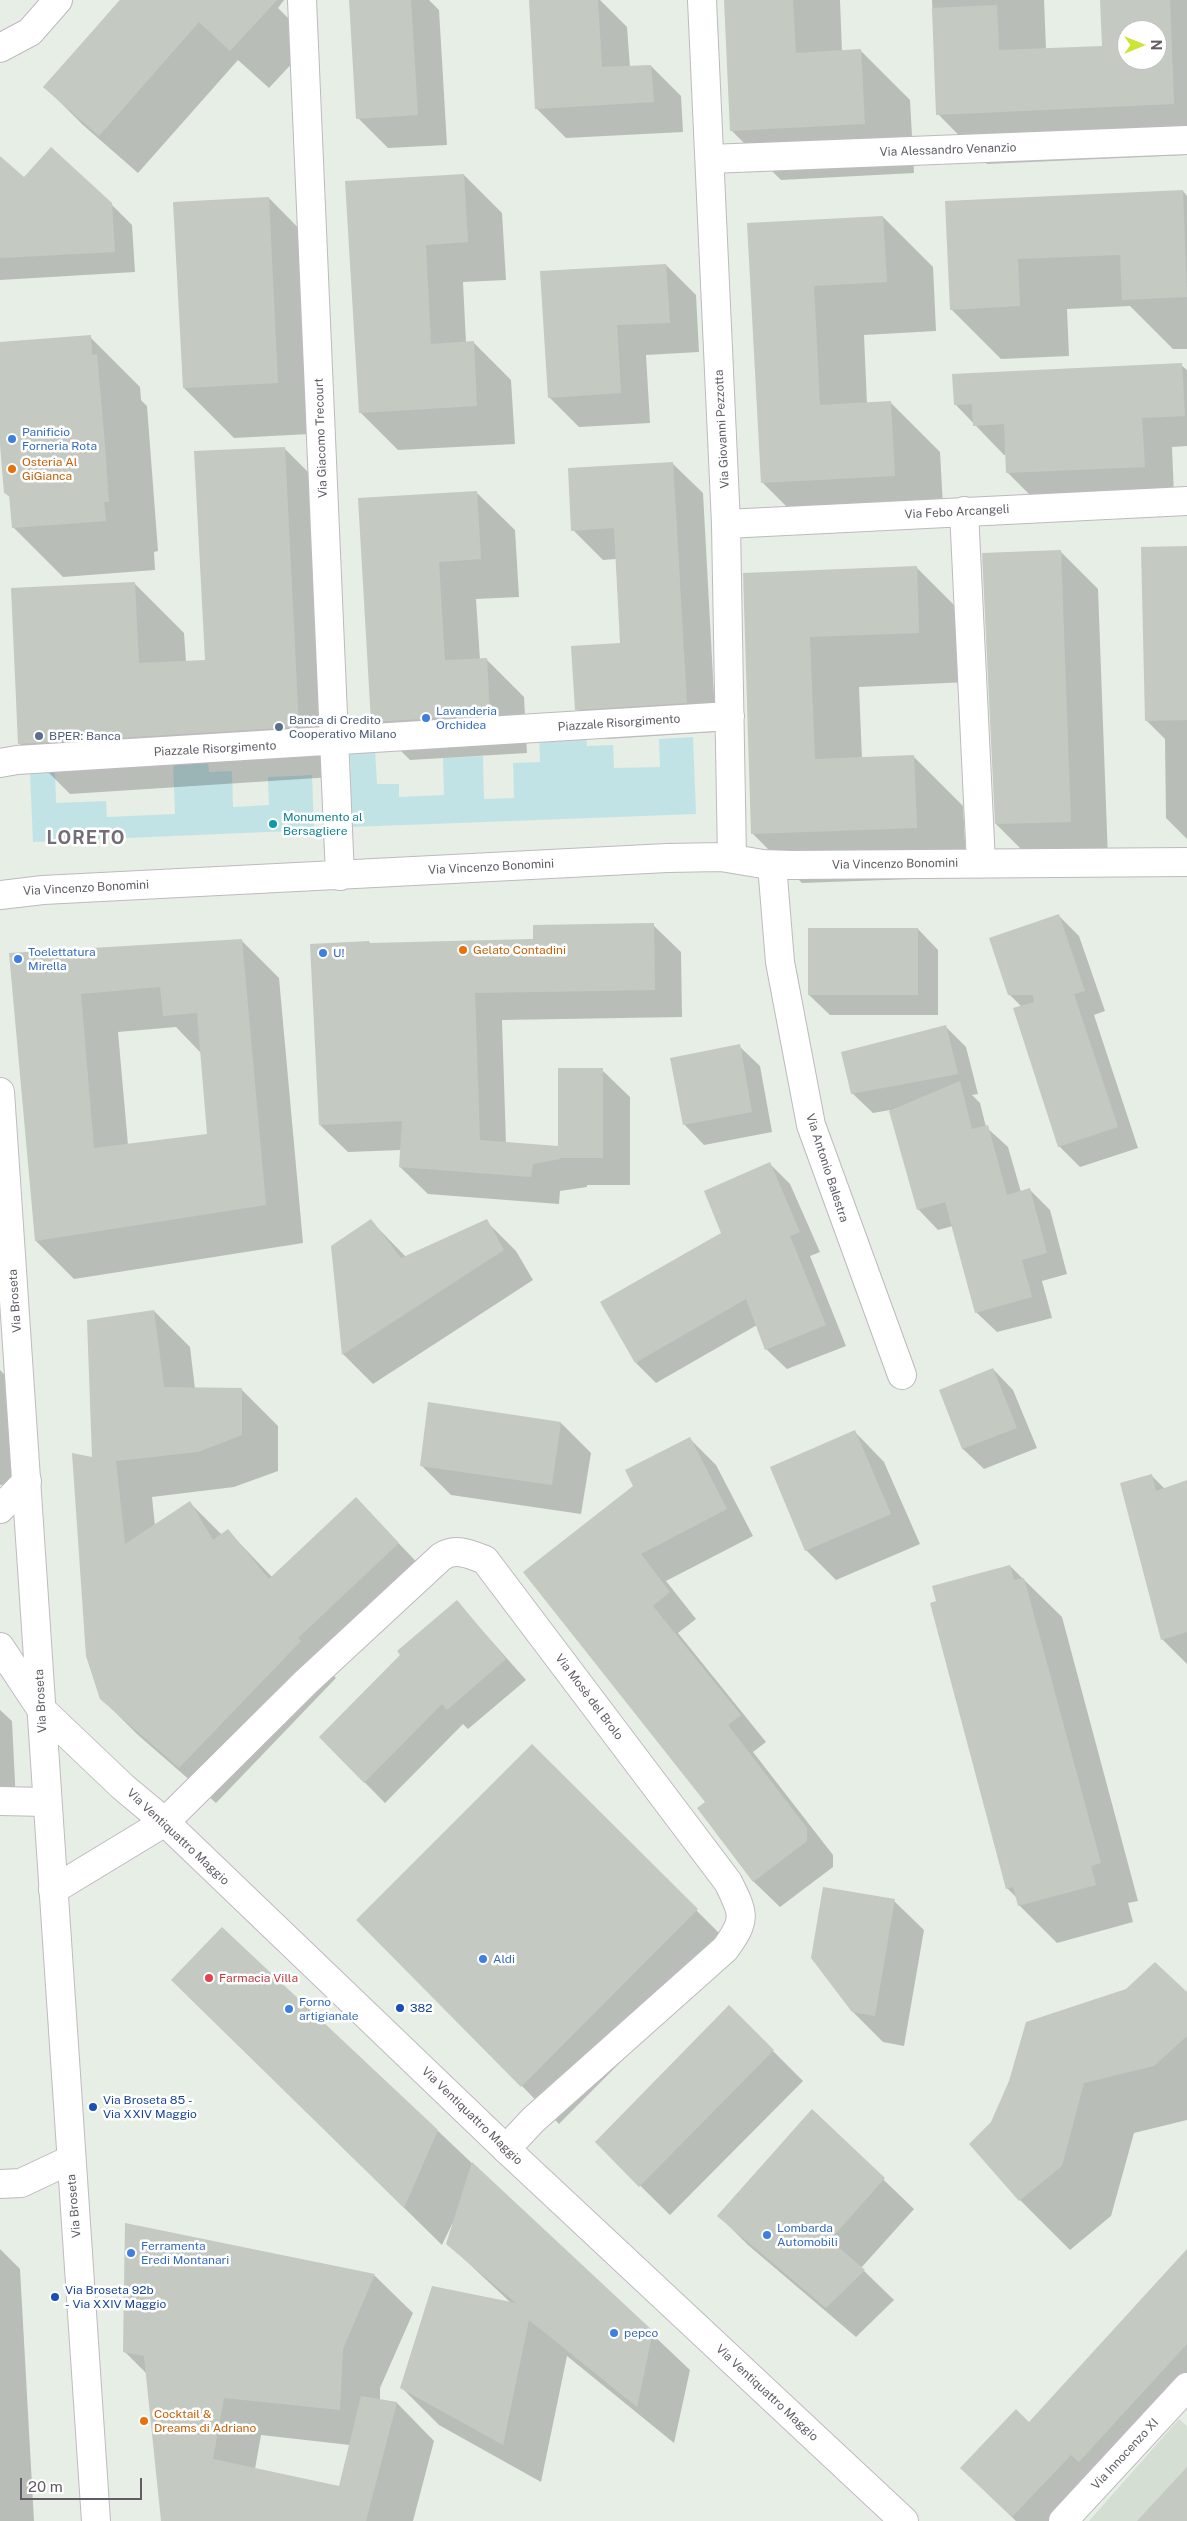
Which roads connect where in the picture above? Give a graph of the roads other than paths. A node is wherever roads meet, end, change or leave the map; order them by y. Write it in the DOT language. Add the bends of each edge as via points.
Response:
graph roads {
  1 [pos="58,0"];
  2 [pos="302,0"];
  3 [pos="702,0"];
  4 [pos="0,48"];
  5 [pos="1187,140"];
  6 [pos="710,159"];
  7 [pos="1187,501"];
  8 [pos="964,511"];
  9 [pos="726,524"];
  10 [pos="730,716"];
  11 [pos="333,742"];
  12 [pos="0,763"];
  13 [pos="732,858"];
  14 [pos="1187,862"];
  15 [pos="981,863"];
  16 [pos="772,865"];
  17 [pos="340,876"];
  18 [pos="0,895"];
  19 [pos="0,1092"];
  20 [pos="902,1375"];
  21 [pos="27,1481"];
  22 [pos="0,1509"];
  23 [pos="0,1647"];
  24 [pos="41,1709"];
  25 [pos="0,1801"];
  26 [pos="47,1802"];
  27 [pos="165,1822"];
  28 [pos="53,1890"];
  29 [pos="506,2150"];
  30 [pos="70,2160"];
  31 [pos="0,2184"];
  32 [pos="1187,2387"];
  33 [pos="96,2521"];
  34 [pos="904,2521"];
  35 [pos="1063,2521"];
  1 -- 4 [label="street" via="30,32"];
  2 -- 11 [label="street, Via Giacomo Trecourt"];
  3 -- 6 [label="street, Via Giovanni Pezzotta"];
  5 -- 6 [label="street, Via Alessandro Venanzio"];
  6 -- 9 [label="street, Via Giovanni Pezzotta"];
  7 -- 8 [label="street, Via Febo Arcangeli"];
  8 -- 9 [label="street, Via Febo Arcangeli"];
  8 -- 15 [label="street"];
  9 -- 10 [label="street, Via Giovanni Pezzotta"];
  10 -- 11 [label="street, Piazzale Risorgimento"];
  10 -- 13 [label="street, Via Giovanni Pezzotta"];
  11 -- 12 [label="street, Piazzale Risorgimento"];
  11 -- 17 [label="street, Via Giacomo Trecourt"];
  13 -- 16 [label="street, Via Vincenzo Bonomini"];
  13 -- 17 [label="street, Via Vincenzo Bonomini" via="667,858"];
  14 -- 15 [label="street, Via Vincenzo Bonomini"];
  15 -- 16 [label="street, Via Vincenzo Bonomini"];
  16 -- 20 [label="street, Via Antonio Balestra" via="780,962 811,1125"];
  17 -- 18 [label="street, Via Vincenzo Bonomini" via="43,890"];
  19 -- 21 [label="street, Via Broseta"];
  21 -- 22 [label="street"];
  21 -- 24 [label="street, Via Broseta"];
  23 -- 24 [label="street, Via Ventiquattro Maggio"];
  24 -- 26 [label="street, Via Broseta"];
  24 -- 27 [label="street, Via Ventiquattro Maggio"];
  25 -- 26 [label="street"];
  26 -- 28 [label="street, Via Broseta"];
  27 -- 28 [label="street"];
  27 -- 29 [label="street, Via Ventiquattro Maggio"];
  27 -- 29 [label="street, Via Mosè del Brolo" via="306,1682 447,1552 465,1552 485,1560 728,1882 742,1918 739,1930 725,1949 534,2120"];
  28 -- 30 [label="street, Via Broseta"];
  29 -- 34 [label="street, Via Ventiquattro Maggio"];
  30 -- 31 [label="street" via="21,2183"];
  30 -- 33 [label="street, Via Broseta"];
  32 -- 35 [label="street, Via Innocenzo XI"];
}
